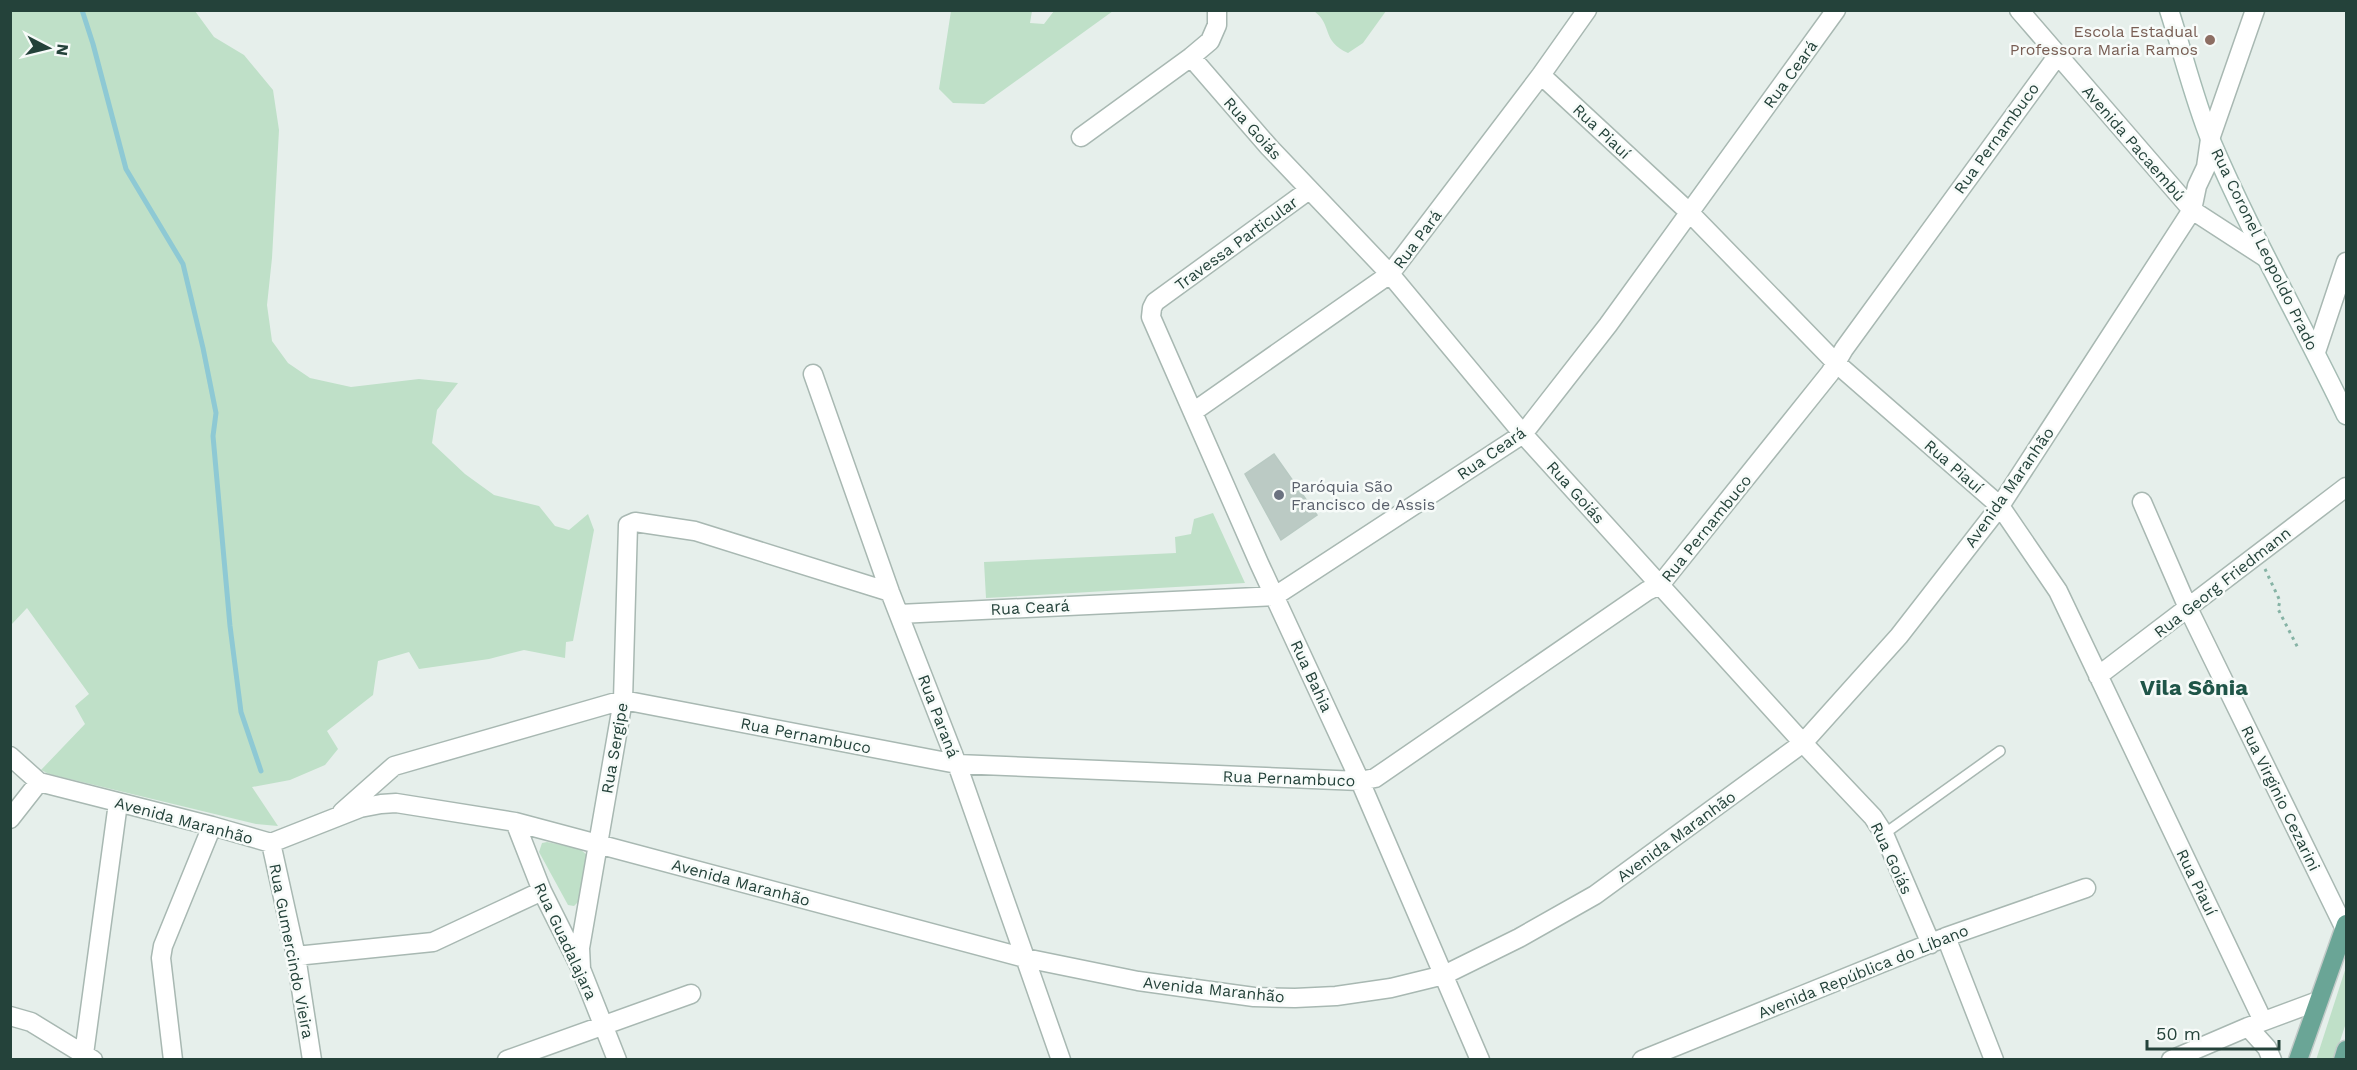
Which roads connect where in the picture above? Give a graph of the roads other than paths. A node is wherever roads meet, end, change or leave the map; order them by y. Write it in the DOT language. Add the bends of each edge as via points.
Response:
graph roads {
  1 [pos="1217,10"];
  2 [pos="1587,10"];
  3 [pos="1836,10"];
  4 [pos="2019,10"];
  5 [pos="2169,10"];
  6 [pos="2254,10"];
  7 [pos="2058,55"];
  8 [pos="1191,57"];
  9 [pos="1541,75"];
  10 [pos="1081,137"];
  11 [pos="2210,139"];
  12 [pos="1309,190"];
  13 [pos="2192,210"];
  14 [pos="1690,213"];
  15 [pos="2266,258"];
  16 [pos="2346,262"];
  17 [pos="1390,274"];
  18 [pos="1163,296"];
  19 [pos="2316,352"];
  20 [pos="1836,363"];
  21 [pos="813,374"];
  22 [pos="1193,412"];
  23 [pos="2346,415"];
  24 [pos="1523,434"];
  25 [pos="2346,487"];
  26 [pos="2142,502"];
  27 [pos="2000,506"];
  28 [pos="1660,585"];
  29 [pos="890,591"];
  30 [pos="1275,596"];
  31 [pos="2188,608"];
  32 [pos="899,614"];
  33 [pos="2098,676"];
  34 [pos="623,700"];
  35 [pos="1803,743"];
  36 [pos="2000,751"];
  37 [pos="10,756"];
  38 [pos="957,764"];
  39 [pos="1360,781"];
  40 [pos="39,782"];
  41 [pos="118,803"];
  42 [pos="339,815"];
  43 [pos="10,819"];
  44 [pos="515,822"];
  45 [pos="212,825"];
  46 [pos="1884,834"];
  47 [pos="271,843"];
  48 [pos="598,844"];
  49 [pos="2086,888"];
  50 [pos="542,891"];
  51 [pos="2346,927"];
  52 [pos="1938,940"];
  53 [pos="296,956"];
  54 [pos="1024,958"];
  55 [pos="581,969"];
  56 [pos="1444,975"];
  57 [pos="691,994"];
  58 [pos="2318,1001"];
  59 [pos="10,1016"];
  60 [pos="2256,1024"];
  61 [pos="604,1026"];
  62 [pos="2346,1050"];
  63 [pos="88,1057"];
  64 [pos="172,1059"];
  65 [pos="312,1059"];
  66 [pos="507,1059"];
  67 [pos="616,1059"];
  68 [pos="1061,1059"];
  69 [pos="1480,1059"];
  70 [pos="1642,1059"];
  71 [pos="1994,1059"];
  72 [pos="2171,1059"];
  73 [pos="2272,1059"];
  74 [pos="2298,1059"];
  75 [pos="2343,1059"];
  1 -- 8 [label="street" via="1217,25 1210,41"];
  2 -- 9 [label="street, Rua Pará"];
  3 -- 14 [label="street, Rua Ceará"];
  4 -- 7 [label="street, Avenida Pacaembú"];
  5 -- 11 [label="street, Rua Coronel Leopoldo Prado"];
  6 -- 11 [label="street, Avenida Maranhão"];
  7 -- 13 [label="street, Avenida Pacaembú"];
  7 -- 20 [label="street, Rua Pernambuco"];
  8 -- 10 [label="street"];
  8 -- 12 [label="street, Rua Goiás"];
  9 -- 14 [label="street, Rua Piauí"];
  9 -- 17 [label="street, Rua Pará"];
  11 -- 13 [label="street, Avenida Maranhão" via="2206,167"];
  11 -- 15 [label="street, Rua Coronel Leopoldo Prado"];
  12 -- 17 [label="street, Rua Goiás"];
  12 -- 18 [label="street, Travessa Particular"];
  13 -- 15 [label="street, Avenida Pacaembú"];
  13 -- 27 [label="street, Avenida Maranhão"];
  14 -- 20 [label="street, Rua Piauí"];
  14 -- 24 [label="street, Rua Ceará"];
  15 -- 19 [label="street, Rua Coronel Leopoldo Prado"];
  16 -- 19 [label="street"];
  17 -- 22 [label="street, Rua Pará"];
  17 -- 24 [label="street, Rua Goiás"];
  18 -- 22 [label="street, Rua Bahia" via="1155,302 1151,317"];
  19 -- 23 [label="street, Rua Coronel Leopoldo Prado"];
  20 -- 27 [label="street, Rua Piauí"];
  20 -- 28 [label="street, Rua Pernambuco"];
  21 -- 29 [label="street, Rua Paraná"];
  22 -- 30 [label="street, Rua Bahia"];
  24 -- 28 [label="street, Rua Goiás"];
  24 -- 30 [label="street, Rua Ceará"];
  25 -- 31 [label="street, Rua Georg Friedmann"];
  26 -- 31 [label="street, Rua Virginio Cezarini"];
  27 -- 33 [label="street, Rua Piauí" via="2049,576"];
  27 -- 35 [label="street, Avenida Maranhão" via="1899,636"];
  28 -- 35 [label="street, Rua Goiás"];
  28 -- 39 [label="street, Rua Pernambuco" via="1375,778"];
  29 -- 32 [label="street, Rua Paraná"];
  29 -- 34 [label="street, Rua Sergipe" via="695,531 635,522 628,525"];
  30 -- 32 [label="street, Rua Ceará"];
  30 -- 39 [label="street, Rua Bahia"];
  31 -- 33 [label="street, Rua Georg Friedmann"];
  31 -- 51 [label="street, Rua Virginio Cezarini"];
  32 -- 38 [label="street, Rua Paraná"];
  33 -- 60 [label="street, Rua Piauí"];
  34 -- 38 [label="street, Rua Pernambuco"];
  34 -- 42 [label="street, Rua Pernambuco" via="393,766"];
  34 -- 48 [label="street, Rua Sergipe"];
  35 -- 46 [label="street, Rua Goiás" via="1873,817"];
  35 -- 56 [label="street, Avenida Maranhão" via="1595,895"];
  36 -- 46 [label="lane"];
  37 -- 40 [label="street, Avenida Maranhão"];
  38 -- 39 [label="street, Rua Pernambuco"];
  38 -- 54 [label="street, Rua Paraná"];
  39 -- 56 [label="street, Rua Bahia"];
  40 -- 41 [label="street, Avenida Maranhão"];
  40 -- 43 [label="street"];
  41 -- 45 [label="street, Avenida Maranhão"];
  41 -- 63 [label="street"];
  42 -- 44 [label="street, Avenida Maranhão" via="396,803"];
  42 -- 47 [label="street, Avenida Maranhão"];
  44 -- 48 [label="street, Avenida Maranhão"];
  44 -- 50 [label="street, Rua Guadalajara"];
  45 -- 47 [label="street, Avenida Maranhão"];
  45 -- 64 [label="street" via="163,946"];
  46 -- 52 [label="street, Rua Goiás"];
  47 -- 53 [label="street, Rua Gumercindo Vieira"];
  48 -- 54 [label="street, Avenida Maranhão"];
  48 -- 55 [label="street, Rua Sergipe" via="580,948"];
  49 -- 52 [label="street, Avenida República do Líbano"];
  50 -- 53 [label="street" via="433,942"];
  50 -- 55 [label="street, Rua Guadalajara"];
  51 -- 58 [label="main road"];
  52 -- 70 [label="street, Avenida República do Líbano"];
  52 -- 71 [label="street, Rua Goiás"];
  53 -- 65 [label="street, Rua Gumercindo Vieira"];
  54 -- 56 [label="street, Avenida Maranhão" via="1138,981 1254,997 1336,996"];
  54 -- 68 [label="street, Rua Paraná"];
  55 -- 61 [label="street, Rua Guadalajara"];
  56 -- 69 [label="street, Rua Bahia"];
  57 -- 61 [label="street"];
  58 -- 60 [label="street"];
  58 -- 74 [label="main road"];
  59 -- 63 [label="street" via="32,1022"];
  60 -- 72 [label="street"];
  60 -- 73 [label="street, Rua Piauí"];
  61 -- 66 [label="street"];
  61 -- 67 [label="street, Rua Guadalajara"];
  62 -- 75 [label="main road"];
}
